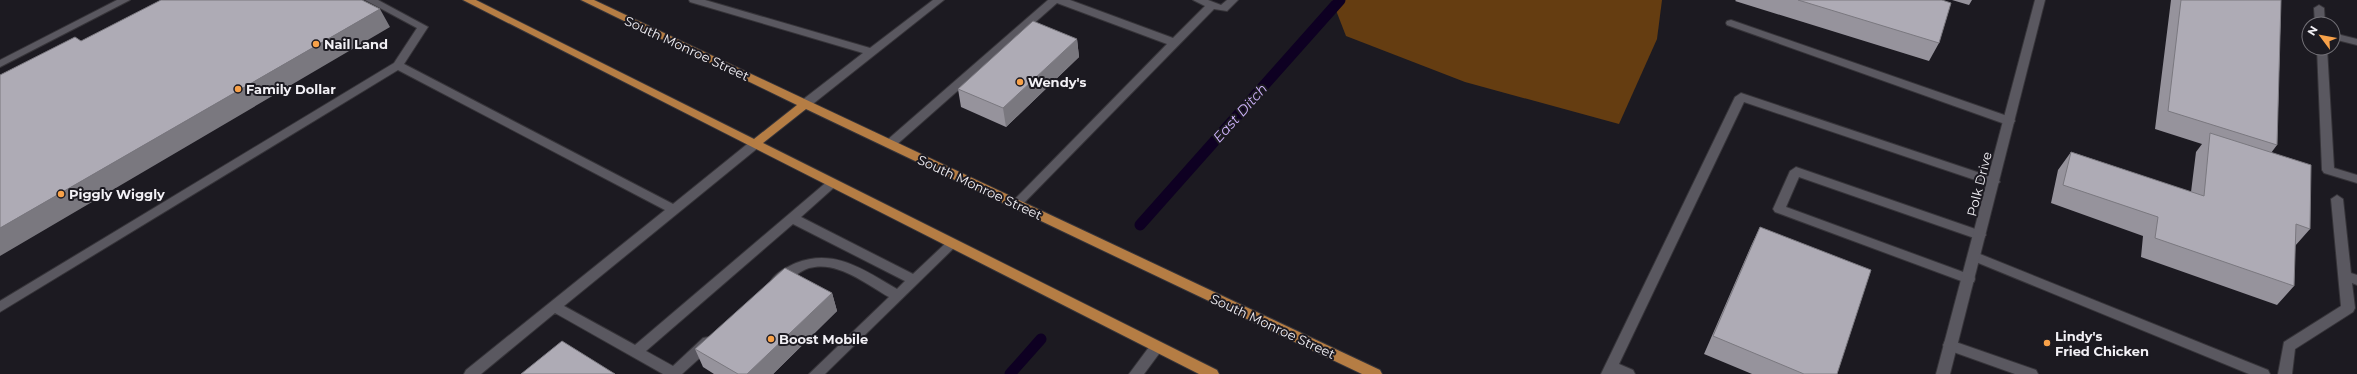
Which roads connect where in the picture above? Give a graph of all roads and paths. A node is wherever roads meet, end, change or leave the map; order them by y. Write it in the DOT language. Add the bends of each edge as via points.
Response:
graph roads {
  1 [pos="125,0"];
  2 [pos="370,0"];
  3 [pos="468,0"];
  4 [pos="694,0"];
  5 [pos="939,0"];
  6 [pos="1054,0"];
  7 [pos="1060,0"];
  8 [pos="1198,0"];
  9 [pos="1233,0"];
  10 [pos="2040,0"];
  11 [pos="591,1"];
  12 [pos="1212,5"];
  13 [pos="2319,8"];
  14 [pos="2320,16"];
  15 [pos="1731,23"];
  16 [pos="2341,38"];
  17 [pos="2357,42"];
  18 [pos="1175,43"];
  19 [pos="871,52"];
  20 [pos="2322,56"];
  21 [pos="0,64"];
  22 [pos="398,65"];
  23 [pos="805,104"];
  24 [pos="2009,121"];
  25 [pos="755,144"];
  26 [pos="890,144"];
  27 [pos="2357,179"];
  28 [pos="1994,182"];
  29 [pos="833,183"];
  30 [pos="2337,198"];
  31 [pos="1016,204"];
  32 [pos="674,210"];
  33 [pos="792,218"];
  34 [pos="1980,235"];
  35 [pos="952,244"];
  36 [pos="1975,256"];
  37 [pos="2351,278"];
  38 [pos="1969,279"];
  39 [pos="914,280"];
  40 [pos="765,292"];
  41 [pos="898,296"];
  42 [pos="0,307"];
  43 [pos="555,307"];
  44 [pos="719,333"];
  45 [pos="1950,345"];
  46 [pos="1157,347"];
  47 [pos="636,352"];
  48 [pos="1610,370"];
  49 [pos="471,374"];
  50 [pos="674,374"];
  51 [pos="816,374"];
  52 [pos="1136,374"];
  53 [pos="1212,374"];
  54 [pos="1374,374"];
  55 [pos="1628,374"];
  56 [pos="1944,374"];
  57 [pos="2031,374"];
  58 [pos="2263,374"];
  59 [pos="2285,374"];
  1 -- 21 [label="street"];
  2 -- 22 [label="street" via="423,27"];
  3 -- 25 [label="main road"];
  4 -- 19 [label="street"];
  5 -- 19 [label="street"];
  6 -- 26 [label="street"];
  7 -- 18 [label="street"];
  8 -- 12 [label="street"];
  9 -- 12 [label="street" via="1223,9"];
  10 -- 24 [label="street, Polk Drive"];
  11 -- 23 [label="main road, South Monroe Street"];
  12 -- 18 [label="street"];
  13 -- 14 [label="street"];
  15 -- 24 [label="street"];
  16 -- 17 [label="street"];
  18 -- 31 [label="street"];
  19 -- 23 [label="street"];
  20 -- 27 [label="street" via="2328,170"];
  22 -- 32 [label="street"];
  22 -- 42 [label="street"];
  23 -- 25 [label="main road"];
  23 -- 26 [label="main road, South Monroe Street"];
  24 -- 28 [label="street, Polk Drive"];
  25 -- 29 [label="main road"];
  25 -- 32 [label="street"];
  26 -- 31 [label="main road, South Monroe Street"];
  28 -- 34 [label="street, Polk Drive"];
  28 -- 48 [label="street" via="1741,97"];
  29 -- 33 [label="street"];
  29 -- 35 [label="main road"];
  30 -- 37 [label="street"];
  31 -- 54 [label="main road, South Monroe Street"];
  32 -- 43 [label="street"];
  33 -- 39 [label="street"];
  33 -- 47 [label="street"];
  34 -- 36 [label="street, Polk Drive"];
  34 -- 38 [label="street" via="1796,172 1779,209"];
  35 -- 39 [label="street"];
  35 -- 46 [label="main road"];
  36 -- 38 [label="street, Polk Drive"];
  36 -- 58 [label="street"];
  37 -- 59 [label="street" via="2348,308 2289,346"];
  38 -- 45 [label="street, Polk Drive"];
  39 -- 41 [label="street"];
  40 -- 41 [label="street" via="788,272 817,260 843,266"];
  41 -- 51 [label="street"];
  43 -- 47 [label="street"];
  43 -- 49 [label="street"];
  44 -- 50 [label="street"];
  45 -- 56 [label="street, Polk Drive"];
  45 -- 57 [label="street"];
  46 -- 52 [label="street"];
  46 -- 53 [label="main road"];
  47 -- 50 [label="street"];
  48 -- 55 [label="street"];
}
